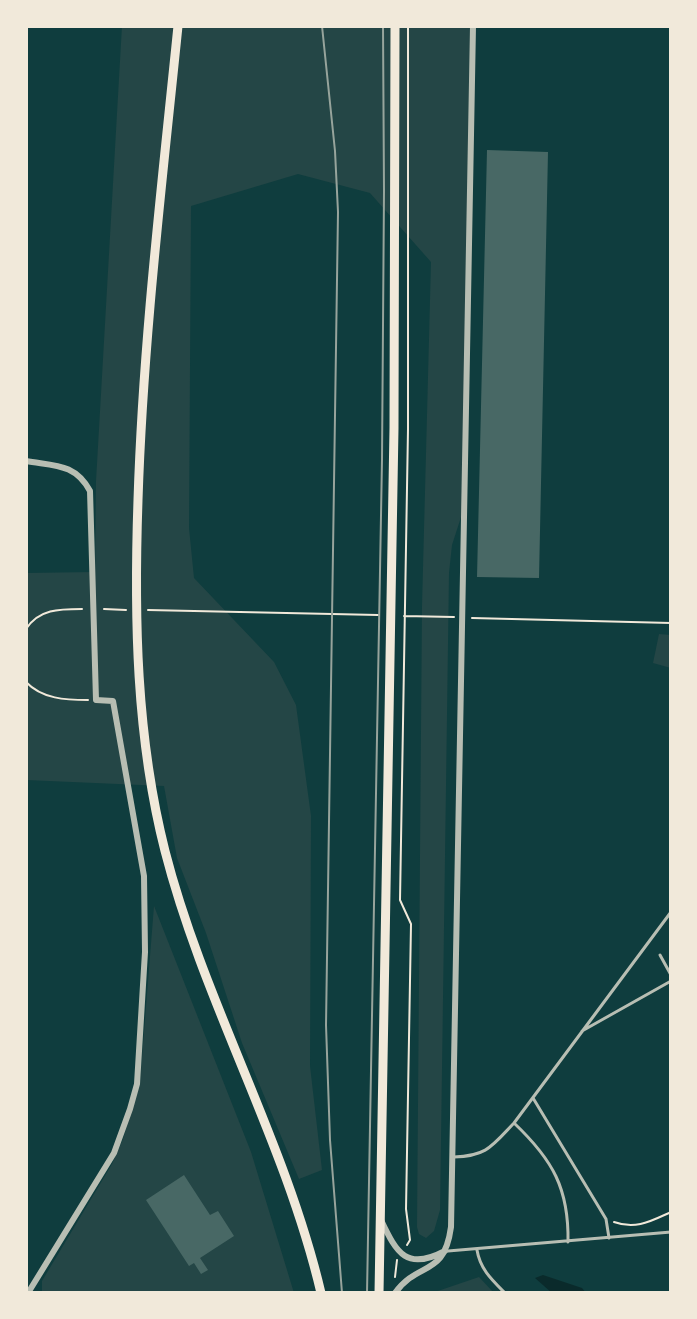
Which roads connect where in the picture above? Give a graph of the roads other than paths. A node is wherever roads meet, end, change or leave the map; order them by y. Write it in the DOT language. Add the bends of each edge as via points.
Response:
graph roads {
  1 [pos="178,26"];
  2 [pos="395,26"];
  3 [pos="473,26"];
  4 [pos="26,461"];
  5 [pos="671,912"];
  6 [pos="660,955"];
  7 [pos="671,975"];
  8 [pos="671,981"];
  9 [pos="579,1033"];
  10 [pos="532,1097"];
  11 [pos="514,1123"];
  12 [pos="452,1157"];
  13 [pos="380,1217"];
  14 [pos="671,1232"];
  15 [pos="609,1238"];
  16 [pos="568,1242"];
  17 [pos="477,1250"];
  18 [pos="445,1251"];
  19 [pos="397,1290"];
  20 [pos="28,1293"];
  21 [pos="321,1293"];
  22 [pos="379,1293"];
  23 [pos="505,1293"];
  1 -- 21 [label="main road" via="141,396 136,594 147,751 164,847 183,913 286,1174"];
  2 -- 13 [label="main road" via="394,428"];
  3 -- 12 [label="street"];
  4 -- 20 [label="street" via="68,468 82,475 90,491 96,700 113,701 144,876 145,952 137,1084 114,1153"];
  5 -- 9 [label="lane"];
  6 -- 7 [label="lane"];
  8 -- 9 [label="lane"];
  9 -- 10 [label="lane"];
  10 -- 11 [label="lane"];
  10 -- 15 [label="lane" via="606,1219"];
  11 -- 12 [label="lane" via="487,1151"];
  11 -- 16 [label="lane" via="559,1177 569,1214"];
  12 -- 18 [label="street" via="451,1227"];
  13 -- 18 [label="street" via="400,1254 421,1261"];
  13 -- 22 [label="main road"];
  14 -- 15 [label="lane"];
  15 -- 16 [label="lane"];
  16 -- 17 [label="lane"];
  17 -- 18 [label="lane"];
  17 -- 23 [label="lane" via="487,1275"];
  18 -- 19 [label="street" via="441,1261"];
}
